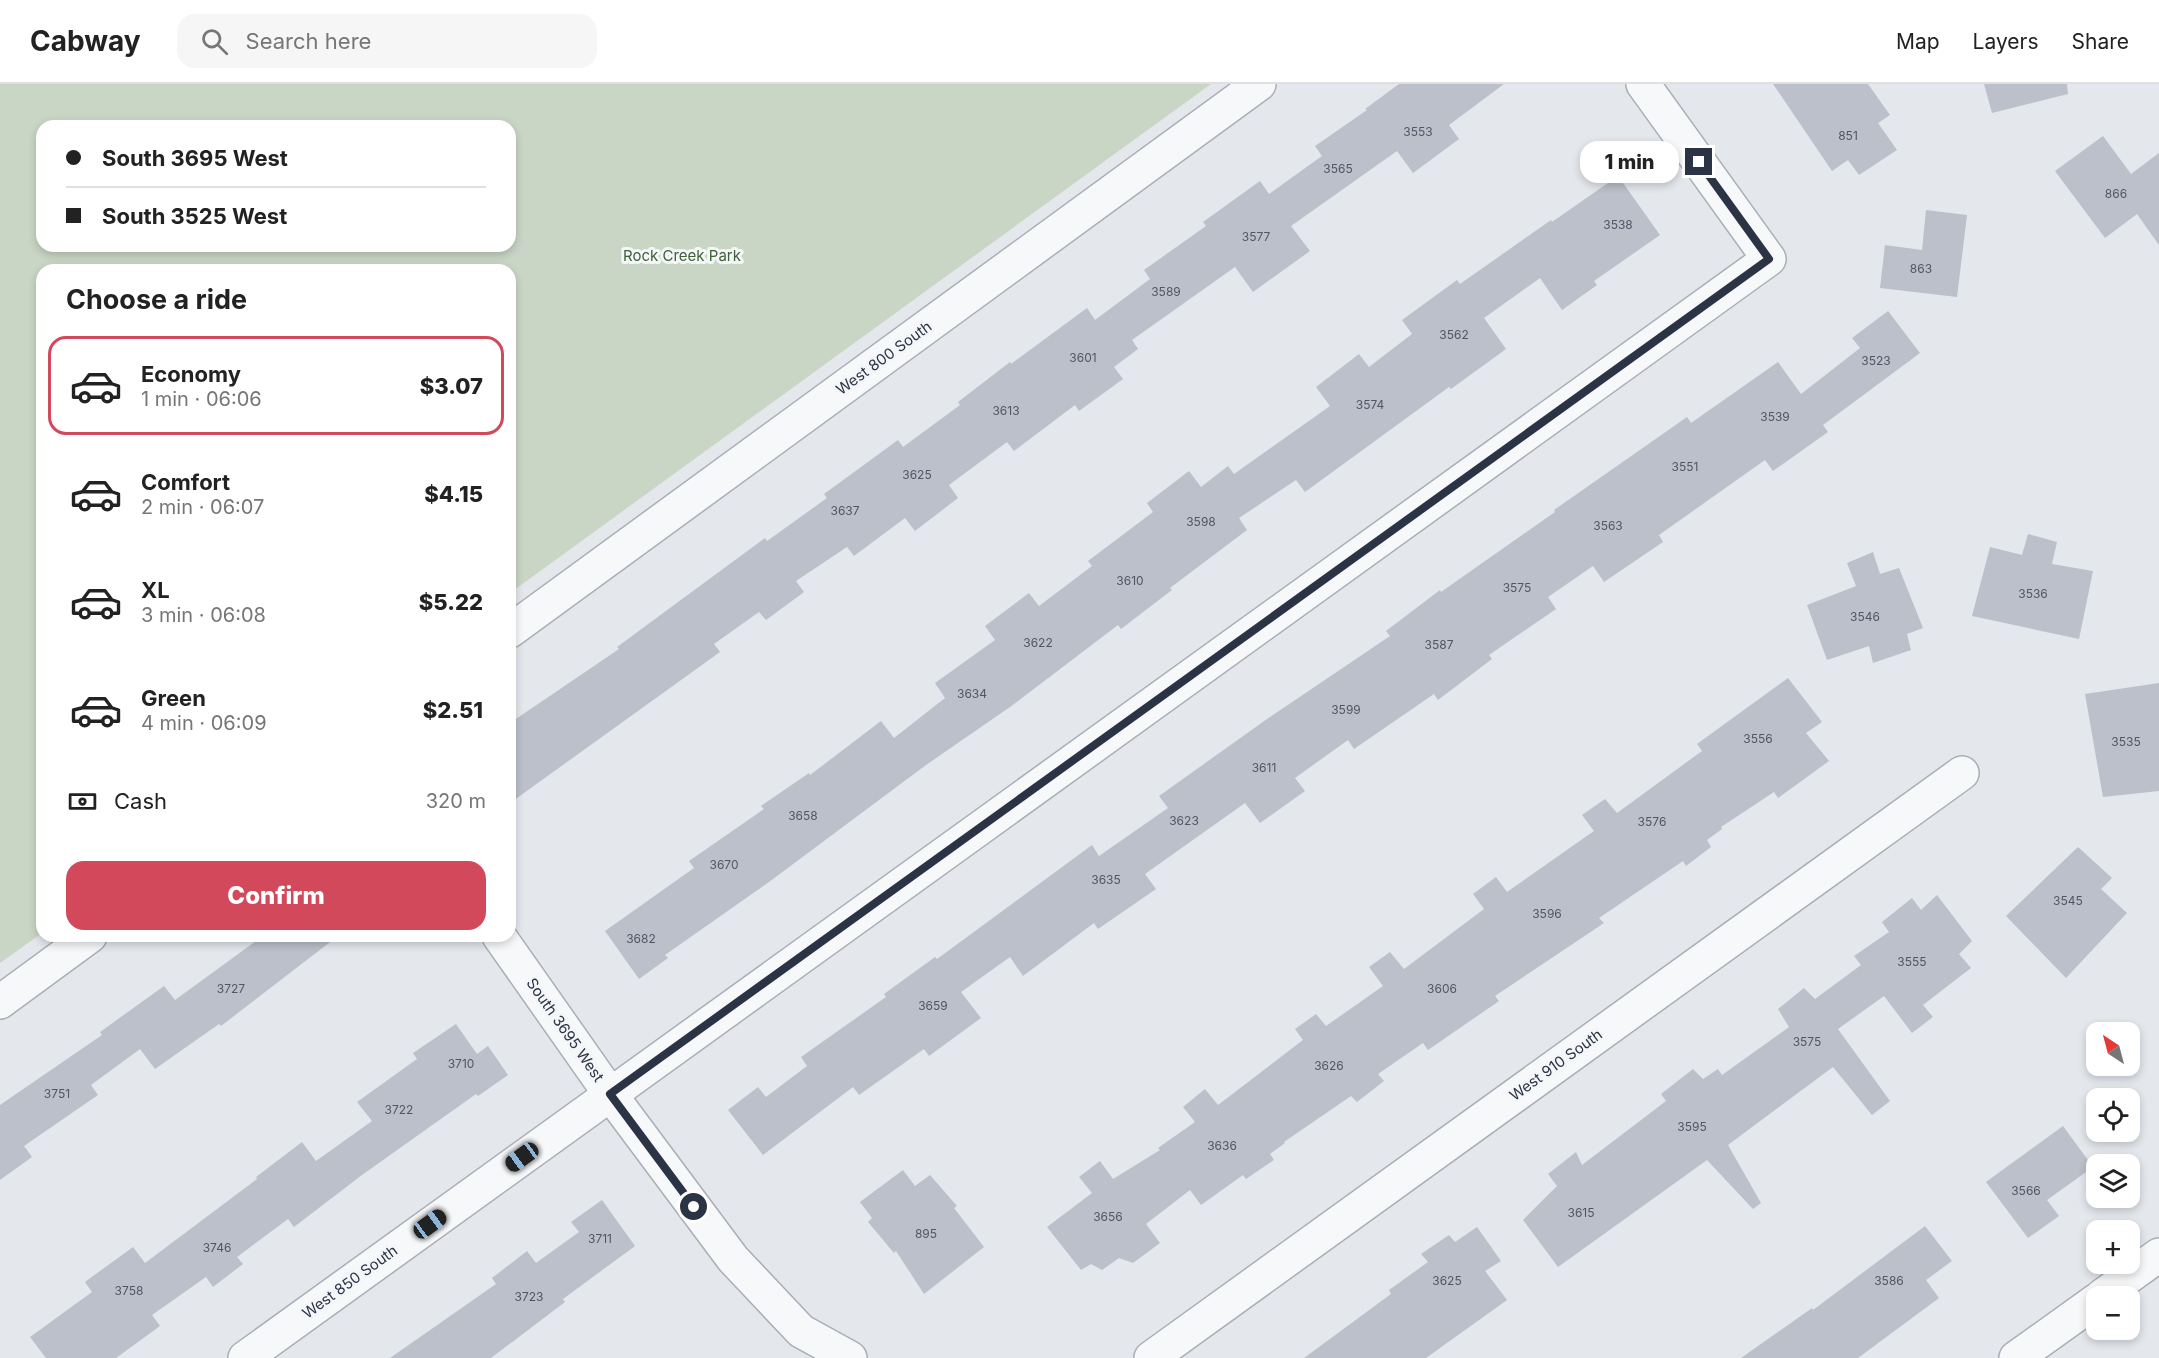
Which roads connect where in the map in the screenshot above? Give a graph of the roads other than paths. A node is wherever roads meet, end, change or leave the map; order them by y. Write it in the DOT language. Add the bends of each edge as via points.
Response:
graph roads {
  1 [pos="1259,84"];
  2 [pos="1643,84"];
  3 [pos="516,627"];
  4 [pos="1962,773"];
  5 [pos="82,942"];
  6 [pos="503,942"];
  7 [pos="0,1002"];
  8 [pos="610,1094"];
  9 [pos="2159,1255"];
  10 [pos="2116,1286"];
  11 [pos="2086,1308"];
  12 [pos="245,1358"];
  13 [pos="850,1358"];
  14 [pos="1151,1358"];
  15 [pos="2016,1358"];
  1 -- 3 [label="street, West 800 South"];
  2 -- 8 [label="street, West 850 South" via="1769,259"];
  4 -- 14 [label="street, West 910 South"];
  5 -- 7 [label="street"];
  6 -- 8 [label="street, South 3695 West"];
  8 -- 12 [label="street, West 850 South"];
  8 -- 13 [label="street, South 3695 West" via="733,1259 801,1330"];
  9 -- 10 [label="street"];
  11 -- 15 [label="street"];
}
